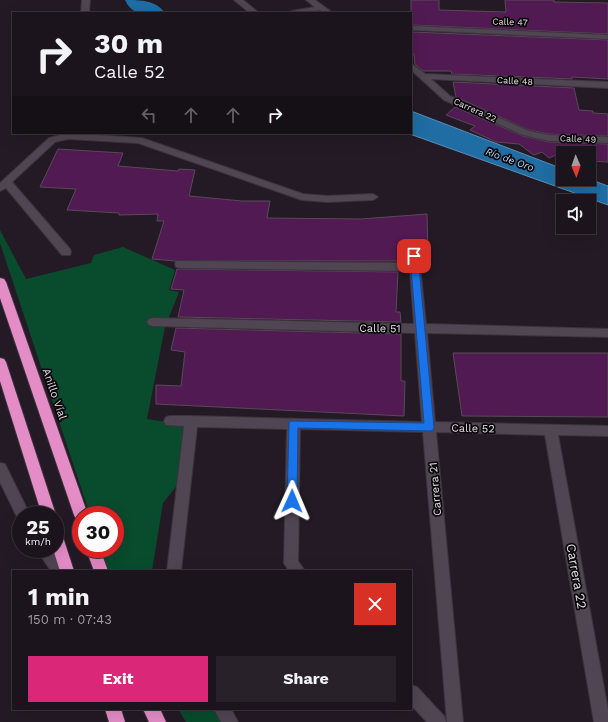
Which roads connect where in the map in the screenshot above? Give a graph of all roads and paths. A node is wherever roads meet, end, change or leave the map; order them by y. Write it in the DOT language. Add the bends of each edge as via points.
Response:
graph roads {
  1 [pos="86,0"];
  2 [pos="238,0"];
  3 [pos="310,0"];
  4 [pos="320,8"];
  5 [pos="85,12"];
  6 [pos="254,12"];
  7 [pos="298,12"];
  8 [pos="327,12"];
  9 [pos="412,28"];
  10 [pos="608,37"];
  11 [pos="412,67"];
  12 [pos="422,76"];
  13 [pos="608,85"];
  14 [pos="549,138"];
  15 [pos="608,140"];
  16 [pos="4,185"];
  17 [pos="373,197"];
  18 [pos="66,252"];
  19 [pos="180,264"];
  20 [pos="0,282"];
  21 [pos="153,322"];
  22 [pos="421,328"];
  23 [pos="608,333"];
  24 [pos="0,362"];
  25 [pos="170,421"];
  26 [pos="191,421"];
  27 [pos="294,424"];
  28 [pos="430,427"];
  29 [pos="551,430"];
  30 [pos="608,431"];
  31 [pos="0,468"];
  32 [pos="19,506"];
  33 [pos="46,506"];
  34 [pos="78,506"];
  35 [pos="50,558"];
  36 [pos="63,558"];
  37 [pos="96,558"];
  38 [pos="294,567"];
  39 [pos="59,570"];
  40 [pos="67,570"];
  41 [pos="101,570"];
  42 [pos="174,570"];
  43 [pos="412,694"];
  44 [pos="113,710"];
  45 [pos="152,710"];
  46 [pos="223,710"];
  47 [pos="117,722"];
  48 [pos="158,722"];
  49 [pos="230,722"];
  50 [pos="438,722"];
  51 [pos="456,722"];
  52 [pos="602,722"];
  1 -- 5 [label="street"];
  2 -- 6 [label="street"];
  3 -- 4 [label="street"];
  4 -- 7 [label="street"];
  4 -- 8 [label="street"];
  9 -- 10 [label="street, Calle 47"];
  11 -- 12 [label="street, Carrera 22"];
  12 -- 13 [label="street, Calle 48"];
  12 -- 14 [label="street, Carrera 22" via="447,98 526,133"];
  14 -- 15 [label="street, Calle 49"];
  16 -- 17 [label="street" via="52,140 68,136 139,140 302,197"];
  16 -- 18 [label="street"];
  19 -- 22 [label="street, Carrera 21" via="415,262"];
  20 -- 34 [label="highway, Anillo Víal"];
  21 -- 22 [label="street, Calle 51"];
  22 -- 23 [label="street, Calle 51"];
  22 -- 28 [label="street, Carrera 21"];
  24 -- 33 [label="highway"];
  25 -- 26 [label="street, Calle 52"];
  26 -- 27 [label="street, Calle 52"];
  26 -- 42 [label="street"];
  27 -- 28 [label="street, Calle 52"];
  27 -- 38 [label="street"];
  28 -- 29 [label="street, Calle 52"];
  28 -- 51 [label="street, Carrera 21"];
  29 -- 30 [label="street, Calle 52"];
  29 -- 52 [label="street, Carrera 22"];
  31 -- 32 [label="street"];
  35 -- 39 [label="street"];
  36 -- 40 [label="highway"];
  37 -- 41 [label="highway"];
  43 -- 50 [label="street"];
  44 -- 47 [label="highway"];
  45 -- 48 [label="highway"];
  46 -- 49 [label="street"];
}
